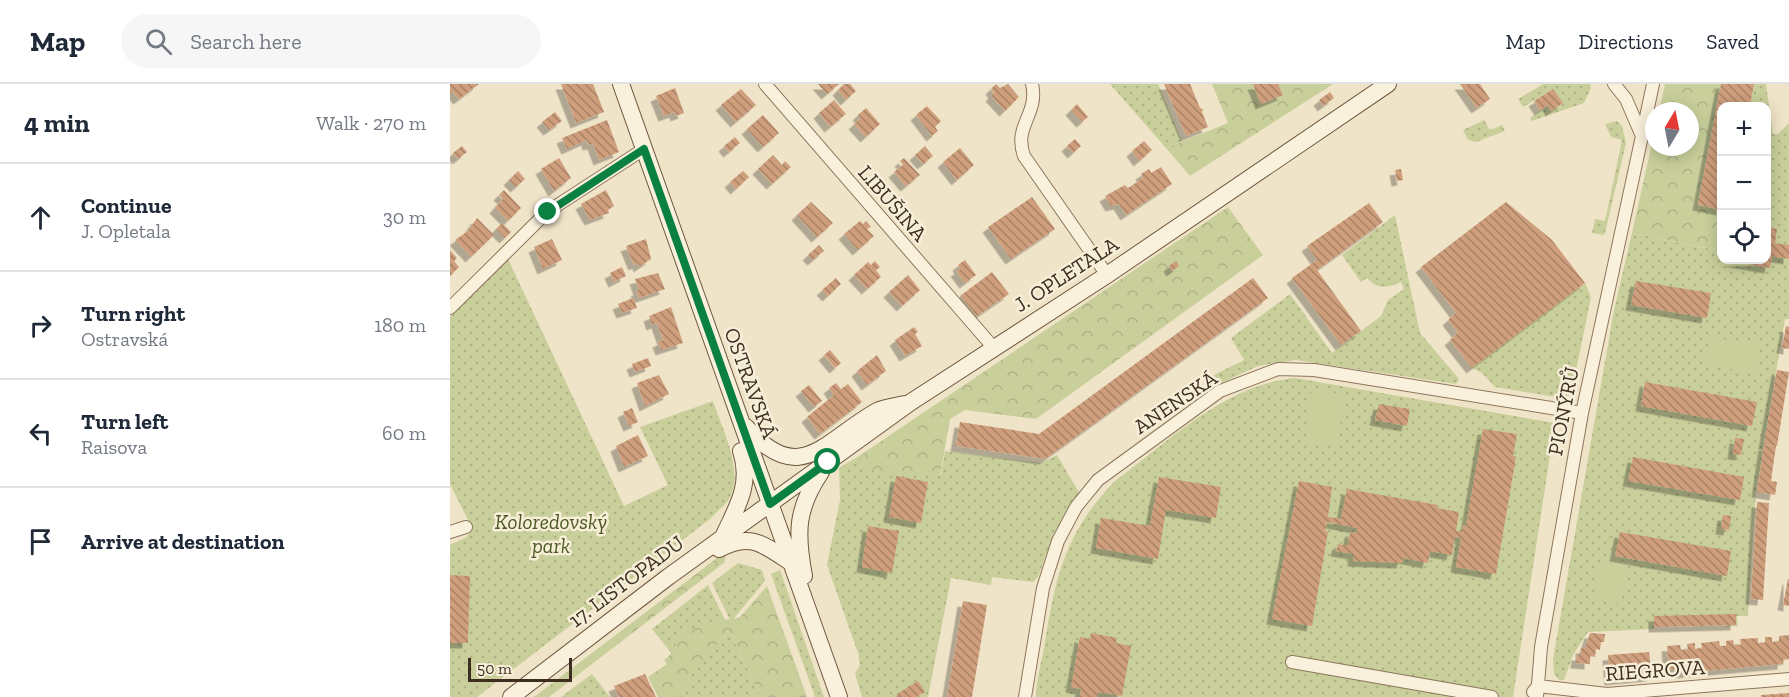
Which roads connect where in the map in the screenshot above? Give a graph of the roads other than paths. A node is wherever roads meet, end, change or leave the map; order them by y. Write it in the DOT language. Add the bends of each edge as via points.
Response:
graph roads {
  1 [pos="621,84"];
  2 [pos="765,84"];
  3 [pos="1032,84"];
  4 [pos="1388,84"];
  5 [pos="1614,84"];
  6 [pos="1653,84"];
  7 [pos="1642,136"];
  8 [pos="644,149"];
  9 [pos="1107,274"];
  10 [pos="450,308"];
  11 [pos="993,347"];
  12 [pos="911,402"];
  13 [pos="1582,413"];
  14 [pos="740,421"];
  15 [pos="828,462"];
  16 [pos="770,504"];
  17 [pos="466,527"];
  18 [pos="450,532"];
  19 [pos="722,538"];
  20 [pos="790,562"];
  21 [pos="668,577"];
  22 [pos="813,624"];
  23 [pos="1292,662"];
  24 [pos="1789,679"];
  25 [pos="1537,692"];
  26 [pos="511,697"];
  27 [pos="839,697"];
  28 [pos="1025,697"];
  29 [pos="1492,697"];
  30 [pos="1528,697"];
  1 -- 8 [label="main road, OSTRAVSKÁ"];
  2 -- 11 [label="street, LIBUŠINA"];
  3 -- 9 [label="street" via="1035,102 1020,143 1024,156"];
  4 -- 9 [label="main road, J. OPLETALA"];
  5 -- 7 [label="street" via="1626,99"];
  6 -- 7 [label="street, PIONÝRŮ"];
  7 -- 13 [label="street, PIONÝRŮ"];
  8 -- 10 [label="street" via="548,212"];
  8 -- 14 [label="main road, OSTRAVSKÁ"];
  9 -- 11 [label="main road, J. OPLETALA"];
  11 -- 12 [label="main road, J. OPLETALA"];
  12 -- 14 [label="main road" via="879,409 813,453 791,458 777,454 757,440"];
  12 -- 15 [label="main road, J. OPLETALA"];
  13 -- 25 [label="street, PIONÝRŮ"];
  13 -- 28 [label="street, ANENSKÁ" via="1314,369 1278,369 1220,391 1098,480 1076,507 1058,541 1043,588"];
  14 -- 16 [label="main road, OSTRAVSKÁ"];
  14 -- 19 [label="main road" via="746,483"];
  15 -- 16 [label="main road, J. OPLETALA"];
  15 -- 22 [label="main road" via="809,490 798,540"];
  16 -- 19 [label="main road, 17. LISTOPADU"];
  16 -- 20 [label="main road, OSTRAVSKÁ"];
  17 -- 18 [label="street"];
  19 -- 21 [label="main road, 17. LISTOPADU"];
  20 -- 21 [label="main road" via="762,543 734,541"];
  20 -- 22 [label="main road, OSTRAVSKÁ"];
  21 -- 26 [label="main road, 17. LISTOPADU"];
  22 -- 27 [label="main road, OSTRAVSKÁ"];
  23 -- 29 [label="street"];
  24 -- 25 [label="street, RIEGROVA" via="1607,694"];
  25 -- 30 [label="street"];
}
